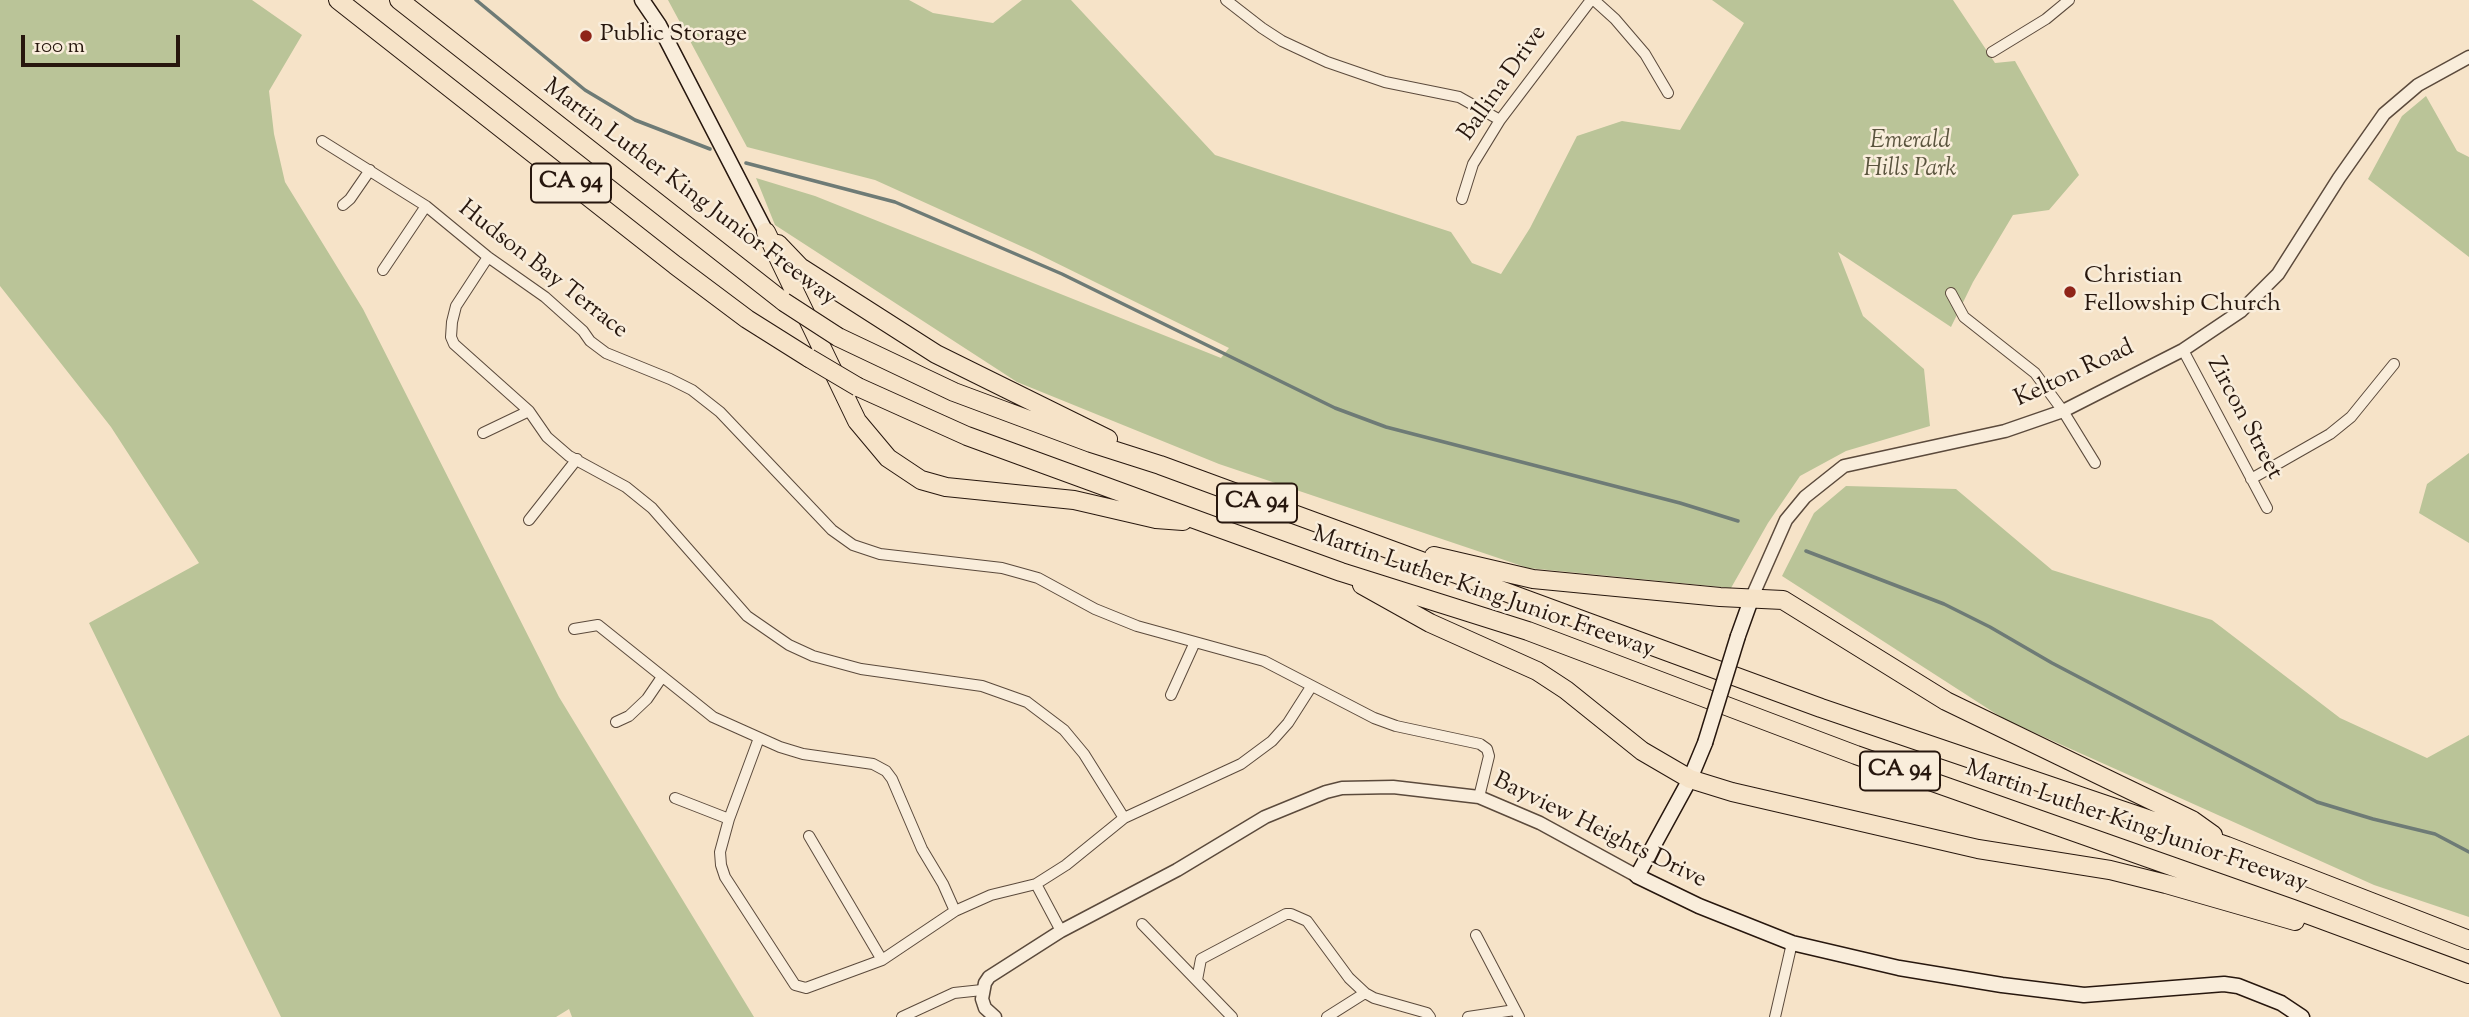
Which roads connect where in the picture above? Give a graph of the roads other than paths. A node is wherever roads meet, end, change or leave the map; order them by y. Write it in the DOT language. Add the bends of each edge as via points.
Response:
graph roads {
  1 [pos="338,0"];
  2 [pos="399,0"];
  3 [pos="642,0"];
  4 [pos="1226,0"];
  5 [pos="1592,0"];
  6 [pos="2069,0"];
  7 [pos="1992,52"];
  8 [pos="2469,57"];
  9 [pos="1668,93"];
  10 [pos="1500,120"];
  11 [pos="323,141"];
  12 [pos="370,170"];
  13 [pos="1462,199"];
  14 [pos="343,205"];
  15 [pos="426,206"];
  16 [pos="766,232"];
  17 [pos="488,257"];
  18 [pos="383,270"];
  19 [pos="1951,293"];
  20 [pos="2183,350"];
  21 [pos="2394,363"];
  22 [pos="530,411"];
  23 [pos="2063,411"];
  24 [pos="483,433"];
  25 [pos="577,459"];
  26 [pos="2095,463"];
  27 [pos="1160,466"];
  28 [pos="2251,479"];
  29 [pos="2267,508"];
  30 [pos="529,520"];
  31 [pos="1208,524"];
  32 [pos="1356,537"];
  33 [pos="1341,572"];
  34 [pos="1752,597"];
  35 [pos="574,629"];
  36 [pos="1195,642"];
  37 [pos="662,677"];
  38 [pos="1311,687"];
  39 [pos="1171,695"];
  40 [pos="616,722"];
  41 [pos="759,738"];
  42 [pos="1690,779"];
  43 [pos="1479,797"];
  44 [pos="675,798"];
  45 [pos="1124,818"];
  46 [pos="729,819"];
  47 [pos="809,836"];
  48 [pos="2227,846"];
  49 [pos="1637,876"];
  50 [pos="1036,884"];
  51 [pos="955,911"];
  52 [pos="1142,925"];
  53 [pos="1061,931"];
  54 [pos="1476,935"];
  55 [pos="2469,940"];
  56 [pos="1792,943"];
  57 [pos="882,960"];
  58 [pos="2464,972"];
  59 [pos="1198,980"];
  60 [pos="982,990"];
  61 [pos="1364,993"];
  62 [pos="1517,1013"];
  63 [pos="902,1017"];
  64 [pos="995,1017"];
  65 [pos="1232,1017"];
  66 [pos="1328,1017"];
  67 [pos="1430,1017"];
  68 [pos="1468,1017"];
  69 [pos="1775,1017"];
  70 [pos="2302,1017"];
  1 -- 31 [label="highway, Martin Luther King Junior Freeway / CA 94, bridge" via="747,319 809,358 858,387 967,436"];
  2 -- 27 [label="highway, Martin Luther King Junior Freeway / CA 94, bridge" via="784,302 838,337 954,392"];
  3 -- 16 [label="main road"];
  4 -- 10 [label="street" via="1272,35 1327,62 1385,82 1459,97"];
  5 -- 9 [label="street" via="1637,44"];
  5 -- 10 [label="street, Ballina Drive"];
  6 -- 7 [label="street"];
  8 -- 20 [label="street, Kelton Road" via="2418,85 2384,114 2278,274 2241,311"];
  10 -- 13 [label="street, Ballina Drive" via="1473,164"];
  11 -- 12 [label="street, Hudson Bay Terrace"];
  12 -- 14 [label="street"];
  12 -- 15 [label="street, Hudson Bay Terrace"];
  15 -- 17 [label="street, Hudson Bay Terrace"];
  15 -- 18 [label="street"];
  16 -- 27 [label="highway" via="800,267 936,354"];
  16 -- 31 [label="highway" via="857,421 888,458 921,480"];
  17 -- 22 [label="street" via="456,306 451,337"];
  17 -- 36 [label="street, Hudson Bay Terrace" via="545,297 606,353 681,384 720,412 832,530 853,545 880,554 1002,568 1038,578 1095,609"];
  19 -- 23 [label="street" via="1964,317 2035,373"];
  20 -- 23 [label="street, Kelton Road"];
  20 -- 28 [label="street, Zircon Street"];
  21 -- 28 [label="street" via="2351,417"];
  22 -- 24 [label="street"];
  22 -- 25 [label="street" via="547,436"];
  23 -- 26 [label="street"];
  23 -- 34 [label="street, Kelton Road" via="2005,431 1844,466 1805,497 1786,520"];
  25 -- 30 [label="street"];
  25 -- 45 [label="street" via="652,508 747,615 789,645 861,669 982,686 1027,702 1069,736"];
  27 -- 32 [label="highway, Martin Luther King Junior Freeway / CA 94"];
  28 -- 29 [label="street, Zircon Street"];
  31 -- 33 [label="highway, Martin Luther King Junior Freeway / CA 94"];
  32 -- 34 [label="highway" via="1533,579"];
  32 -- 48 [label="highway, Martin Luther King Junior Freeway / CA 94" via="1821,708"];
  33 -- 42 [label="highway" via="1430,623 1536,671 1642,751"];
  33 -- 58 [label="highway, Martin Luther King Junior Freeway / CA 94" via="1528,631 1856,755"];
  34 -- 42 [label="main road, Kelton Road, bridge"];
  34 -- 48 [label="highway" via="1783,600 1946,701 2192,820"];
  35 -- 37 [label="street" via="598,625"];
  36 -- 38 [label="street, Hudson Bay Terrace" via="1264,661"];
  36 -- 39 [label="street"];
  37 -- 40 [label="street" via="647,699"];
  37 -- 41 [label="street" via="713,717"];
  38 -- 43 [label="street, Hudson Bay Terrace" via="1396,726 1480,744 1489,757"];
  38 -- 45 [label="street" via="1288,723 1257,754"];
  41 -- 46 [label="street"];
  41 -- 51 [label="street" via="803,754 873,764 886,771"];
  42 -- 49 [label="main road, Kelton Road"];
  42 -- 58 [label="highway" via="1978,849 2110,870"];
  43 -- 49 [label="street, Bayview Heights Drive" via="1540,823"];
  43 -- 53 [label="street, Bayview Heights Drive" via="1393,787 1326,792 1265,817"];
  44 -- 46 [label="street"];
  45 -- 50 [label="street"];
  46 -- 57 [label="street" via="720,852 725,877 795,985 806,988"];
  47 -- 57 [label="street"];
  48 -- 55 [label="highway, Martin Luther King Junior Freeway / CA 94"];
  49 -- 56 [label="main road, Bayview Heights Drive"];
  50 -- 51 [label="street" via="991,895"];
  50 -- 53 [label="street"];
  51 -- 57 [label="street"];
  52 -- 59 [label="street"];
  53 -- 60 [label="street, Bayview Heights Drive" via="989,977"];
  54 -- 62 [label="street"];
  56 -- 69 [label="street"];
  56 -- 70 [label="main road, Bayview Heights Drive" via="1899,968 2084,995 2238,986"];
  59 -- 61 [label="street" via="1201,959 1291,914 1307,920"];
  59 -- 65 [label="street"];
  60 -- 63 [label="street" via="954,993"];
  60 -- 64 [label="street" via="985,1008"];
  61 -- 66 [label="street"];
  61 -- 67 [label="street"];
  62 -- 68 [label="street"];
}
